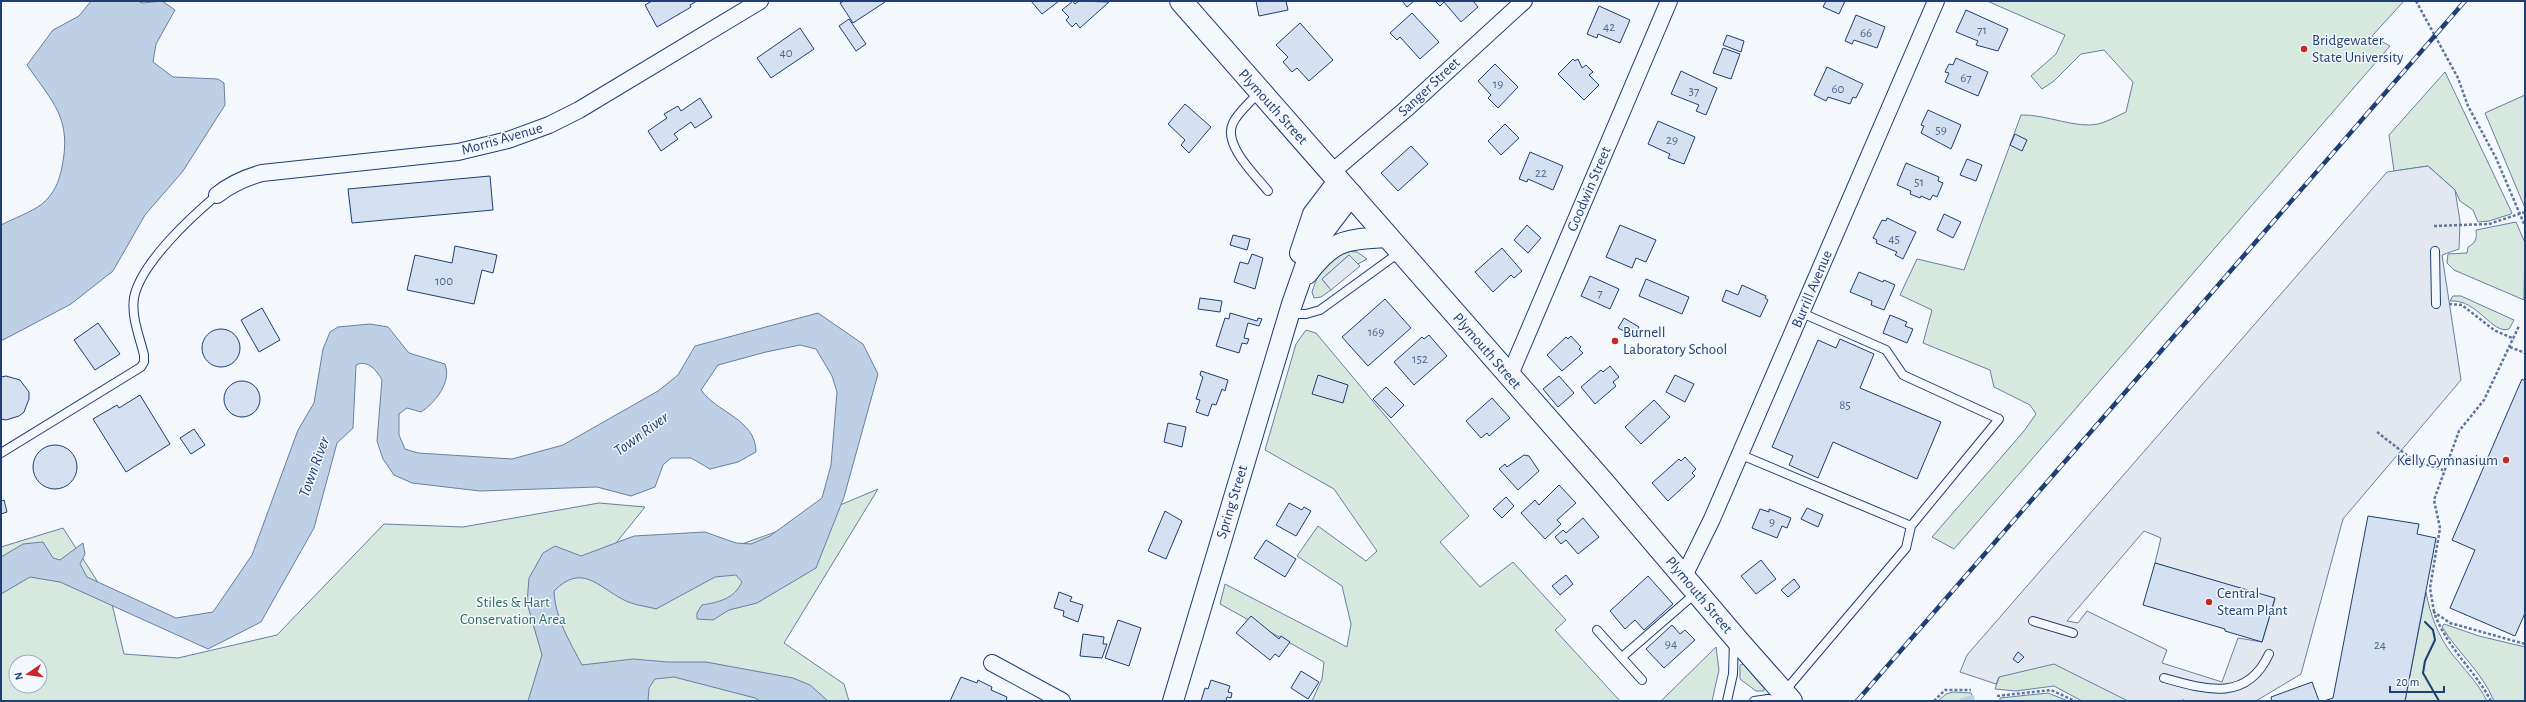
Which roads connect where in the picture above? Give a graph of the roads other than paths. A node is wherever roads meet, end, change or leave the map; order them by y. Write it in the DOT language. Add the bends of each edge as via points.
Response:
graph roads {
  1 [pos="760,1"];
  2 [pos="1181,1"];
  3 [pos="1524,1"];
  4 [pos="1669,1"];
  5 [pos="1936,1"];
  6 [pos="1260,92"];
  7 [pos="1341,182"];
  8 [pos="1268,191"];
  9 [pos="217,195"];
  10 [pos="1394,244"];
  11 [pos="2435,252"];
  12 [pos="1299,285"];
  13 [pos="2436,304"];
  14 [pos="1291,309"];
  15 [pos="1802,312"];
  16 [pos="1509,377"];
  17 [pos="1,453"];
  18 [pos="1739,454"];
  19 [pos="1911,526"];
  20 [pos="1691,584"];
  21 [pos="2033,621"];
  22 [pos="1597,630"];
  23 [pos="2073,633"];
  24 [pos="1734,637"];
  25 [pos="2269,654"];
  26 [pos="1622,657"];
  27 [pos="992,663"];
  28 [pos="2164,678"];
  29 [pos="1642,680"];
  30 [pos="1784,698"];
  31 [pos="1062,701"];
  32 [pos="1173,701"];
  33 [pos="1727,701"];
  34 [pos="1754,701"];
  1 -- 9 [label="street, Morris Avenue" via="579,110 522,135 472,150 262,173 240,180"];
  2 -- 6 [label="main road, Plymouth Street"];
  3 -- 7 [label="street, Sanger Street" via="1406,109"];
  4 -- 16 [label="street, Goodwin Street"];
  5 -- 15 [label="street, Burrill Avenue"];
  6 -- 7 [label="main road, Plymouth Street"];
  6 -- 8 [label="lane" via="1233,123 1230,133 1233,146"];
  7 -- 10 [label="main road, Plymouth Street"];
  7 -- 12 [label="street, Spring Street"];
  7 -- 14 [label="street, Spring Street" via="1322,200 1307,228 1299,257"];
  9 -- 17 [label="lane" via="173,236 137,288 134,311 144,355 141,367"];
  10 -- 12 [label="street" via="1356,239 1332,246"];
  10 -- 14 [label="lane" via="1320,310 1306,314"];
  10 -- 16 [label="main road, Plymouth Street"];
  11 -- 13 [label="lane"];
  12 -- 14 [label="street, Spring Street"];
  14 -- 32 [label="street, Spring Street"];
  15 -- 18 [label="street, Burrill Avenue"];
  15 -- 19 [label="lane" via="1886,350 1902,375 1999,419"];
  16 -- 20 [label="main road, Plymouth Street"];
  18 -- 19 [label="lane"];
  18 -- 20 [label="street, Burrill Avenue" via="1697,553"];
  19 -- 30 [label="lane" via="1906,548"];
  20 -- 24 [label="main road, Plymouth Street"];
  20 -- 26 [label="lane"];
  21 -- 23 [label="lane"];
  22 -- 26 [label="lane"];
  24 -- 30 [label="main road, Plymouth Street"];
  24 -- 33 [label="lane" via="1733,674"];
  25 -- 28 [label="lane" via="2260,673 2244,686 2234,690 2212,692"];
  26 -- 29 [label="lane"];
  27 -- 31 [label="street"];
  30 -- 34 [label="lane"];
}
